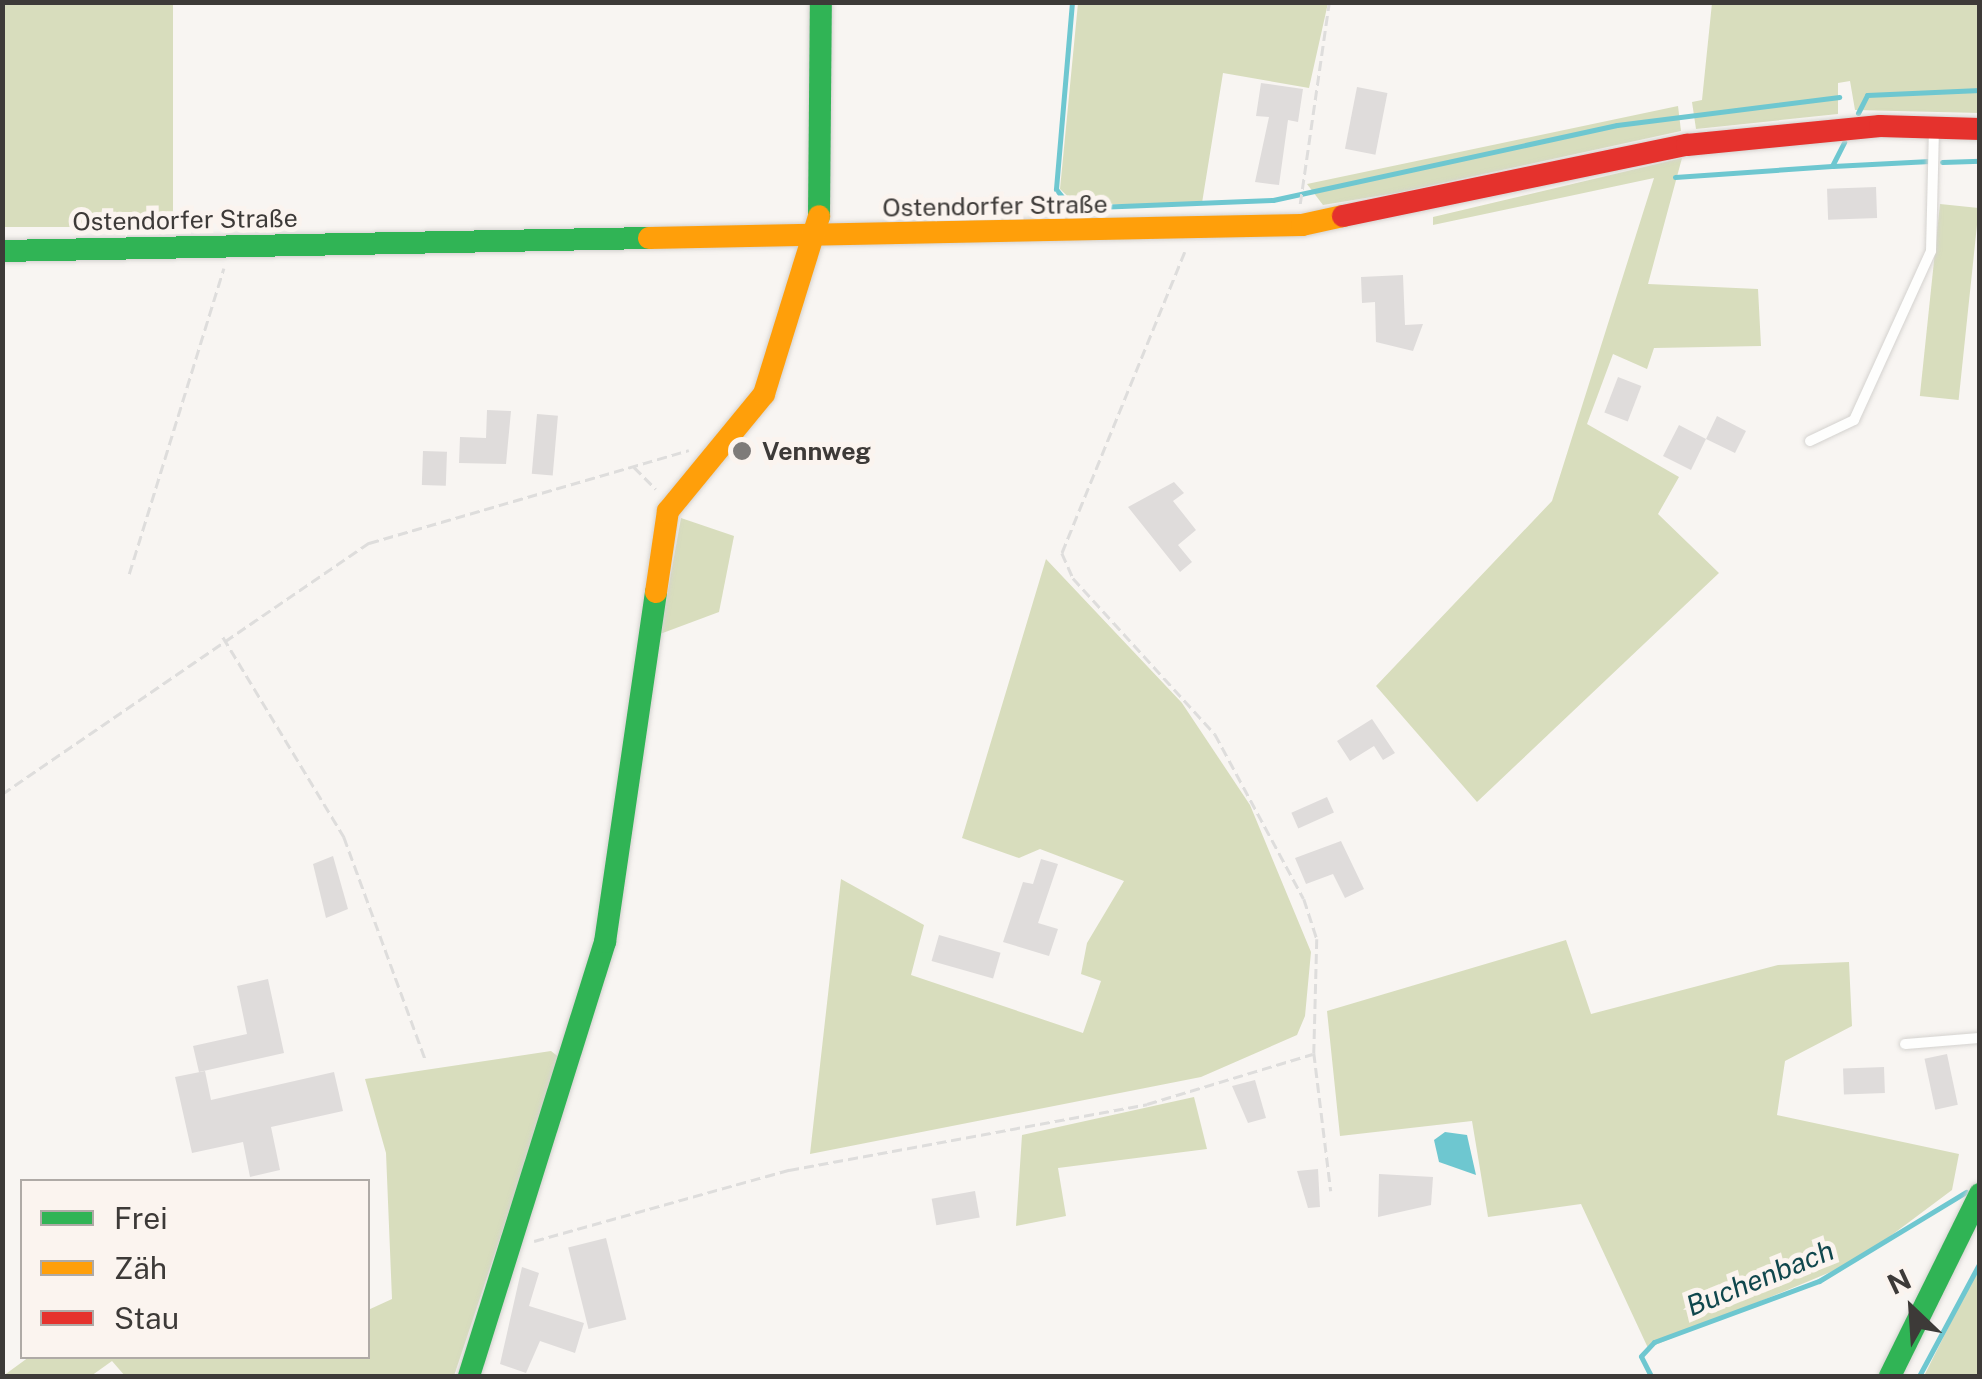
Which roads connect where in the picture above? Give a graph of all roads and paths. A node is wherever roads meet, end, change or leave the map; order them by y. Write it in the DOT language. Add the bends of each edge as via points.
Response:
graph roads {
  1 [pos="821,2"];
  2 [pos="1330,2"];
  3 [pos="1934,127"];
  4 [pos="1980,128"];
  5 [pos="1302,225"];
  6 [pos="1191,231"];
  7 [pos="820,236"];
  8 [pos="224,247"];
  9 [pos="2,251"];
  10 [pos="1810,440"];
  11 [pos="697,447"];
  12 [pos="632,466"];
  13 [pos="668,511"];
  14 [pos="129,574"];
  15 [pos="222,636"];
  16 [pos="2,794"];
  17 [pos="1980,1038"];
  18 [pos="1906,1044"];
  19 [pos="1314,1053"];
  20 [pos="426,1061"];
  21 [pos="1332,1192"];
  22 [pos="1980,1194"];
  23 [pos="513,1246"];
  24 [pos="469,1376"];
  25 [pos="1890,1376"];
  1 -- 7 [label="main road"];
  2 -- 5 [label="path" via="1298,182"];
  3 -- 4 [label="main road, Ostendorfer Straße"];
  3 -- 5 [label="main road, Ostendorfer Straße" via="1687,145"];
  3 -- 10 [label="lane" via="1931,251 1854,420"];
  5 -- 6 [label="main road, Ostendorfer Straße"];
  6 -- 7 [label="main road, Ostendorfer Straße"];
  6 -- 19 [label="path" via="1062,554 1073,578 1184,692 1271,829 1316,939"];
  7 -- 8 [label="main road, Ostendorfer Straße"];
  7 -- 13 [label="main road" via="764,394"];
  8 -- 9 [label="main road, Ostendorfer Straße"];
  8 -- 14 [label="path" via="225,284"];
  11 -- 12 [label="path"];
  12 -- 13 [label="path"];
  12 -- 15 [label="path" via="412,524"];
  13 -- 23 [label="main road" via="604,942"];
  15 -- 16 [label="path"];
  15 -- 20 [label="path" via="344,838"];
  17 -- 18 [label="lane"];
  19 -- 21 [label="path"];
  19 -- 23 [label="path" via="1146,1104 789,1170"];
  22 -- 25 [label="main road"];
  23 -- 24 [label="main road"];
}
